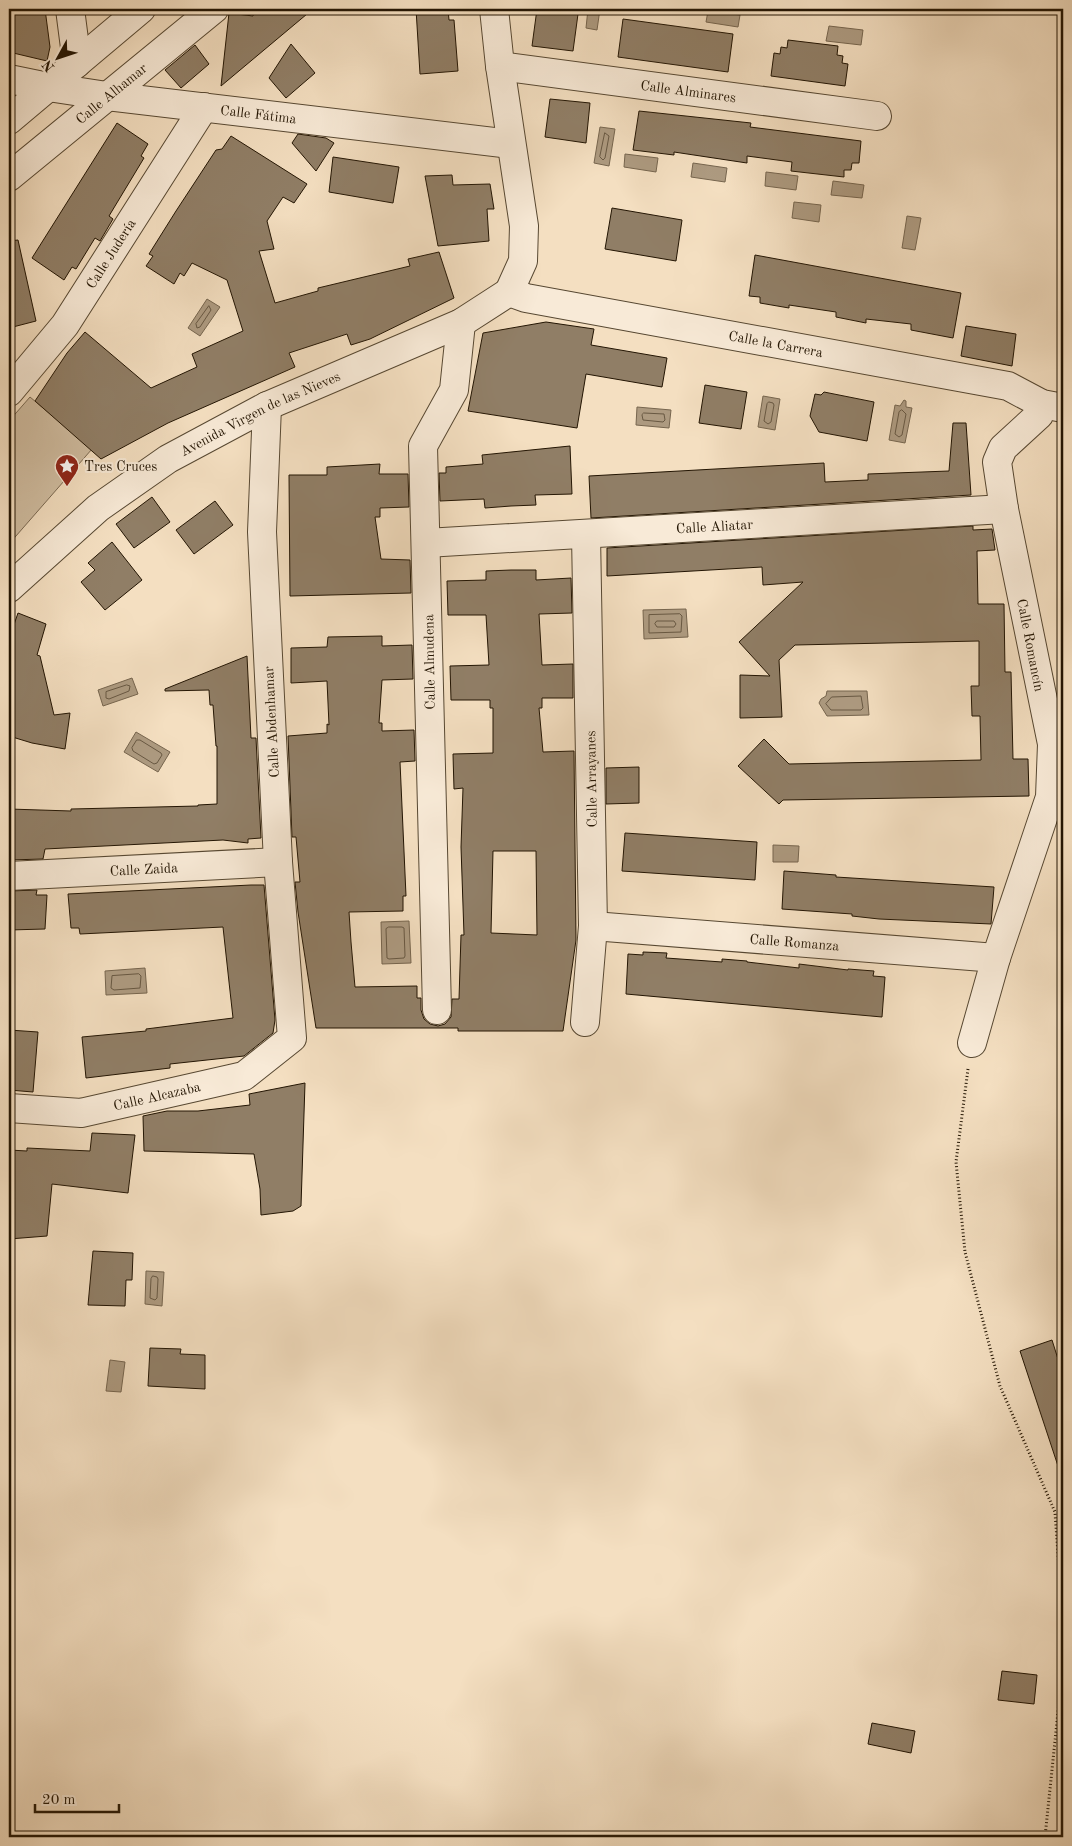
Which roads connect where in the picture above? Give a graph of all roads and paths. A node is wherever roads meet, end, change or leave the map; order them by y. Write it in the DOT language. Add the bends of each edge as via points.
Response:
graph roads {
  1 [pos="70,9"];
  2 [pos="141,9"];
  3 [pos="214,9"];
  4 [pos="494,9"];
  5 [pos="77,63"];
  6 [pos="500,66"];
  7 [pos="9,79"];
  8 [pos="48,87"];
  9 [pos="107,96"];
  10 [pos="204,108"];
  11 [pos="877,116"];
  12 [pos="9,120"];
  13 [pos="511,144"];
  14 [pos="9,177"];
  15 [pos="509,292"];
  16 [pos="461,323"];
  17 [pos="9,392"];
  18 [pos="267,406"];
  19 [pos="1053,406"];
  20 [pos="1004,509"];
  21 [pos="586,535"];
  22 [pos="426,544"];
  23 [pos="9,588"];
  24 [pos="278,862"];
  25 [pos="9,876"];
  26 [pos="593,926"];
  27 [pos="996,958"];
  28 [pos="437,1010"];
  29 [pos="585,1022"];
  30 [pos="292,1038"];
  31 [pos="972,1043"];
  32 [pos="9,1108"];
  33 [pos="1063,1624"];
  34 [pos="1063,1664"];
  35 [pos="1045,1837"];
  1 -- 5 [label="street"];
  2 -- 5 [label="street"];
  3 -- 9 [label="street, Calle Alhamar"];
  4 -- 6 [label="street"];
  5 -- 8 [label="street"];
  6 -- 11 [label="street, Calle Alminares"];
  6 -- 13 [label="street"];
  7 -- 8 [label="street, Calle Fátima"];
  8 -- 9 [label="street, Calle Fátima"];
  8 -- 12 [label="street"];
  9 -- 10 [label="street, Calle Fátima"];
  9 -- 14 [label="street, Calle Alhamar"];
  10 -- 13 [label="street, Calle Fátima"];
  10 -- 17 [label="street, Calle Judería" via="65,324"];
  13 -- 15 [label="street" via="524,226 523,261"];
  15 -- 16 [label="street, Avenida Virgen de las Nieves"];
  15 -- 19 [label="street, Calle la Carrera" via="526,298 1008,386"];
  16 -- 18 [label="street, Avenida Virgen de las Nieves"];
  16 -- 22 [label="street, Calle Almudena" via="454,390 423,446"];
  18 -- 23 [label="street, Avenida Virgen de las Nieves" via="168,459 98,508"];
  18 -- 24 [label="street, Calle Abdenhamar" via="262,532"];
  19 -- 20 [label="street, Calle Romancín" via="1004,448 997,462"];
  20 -- 21 [label="street, Calle Aliatar"];
  20 -- 27 [label="street, Calle Romancín" via="1052,744 1050,797"];
  21 -- 22 [label="street, Calle Aliatar"];
  21 -- 26 [label="street, Calle Arrayanes"];
  22 -- 28 [label="street, Calle Almudena"];
  24 -- 25 [label="street, Calle Zaida"];
  24 -- 30 [label="street, Calle Abdenhamar"];
  26 -- 27 [label="street, Calle Romanza"];
  26 -- 29 [label="street, Calle Arrayanes"];
  27 -- 31 [label="street, Calle Romancín"];
  30 -- 32 [label="street, Calle Alcazaba" via="244,1076 81,1113"];
  31 -- 33 [label="path" via="956,1162 965,1252 1000,1386 1055,1512"];
  34 -- 35 [label="path"];
}
